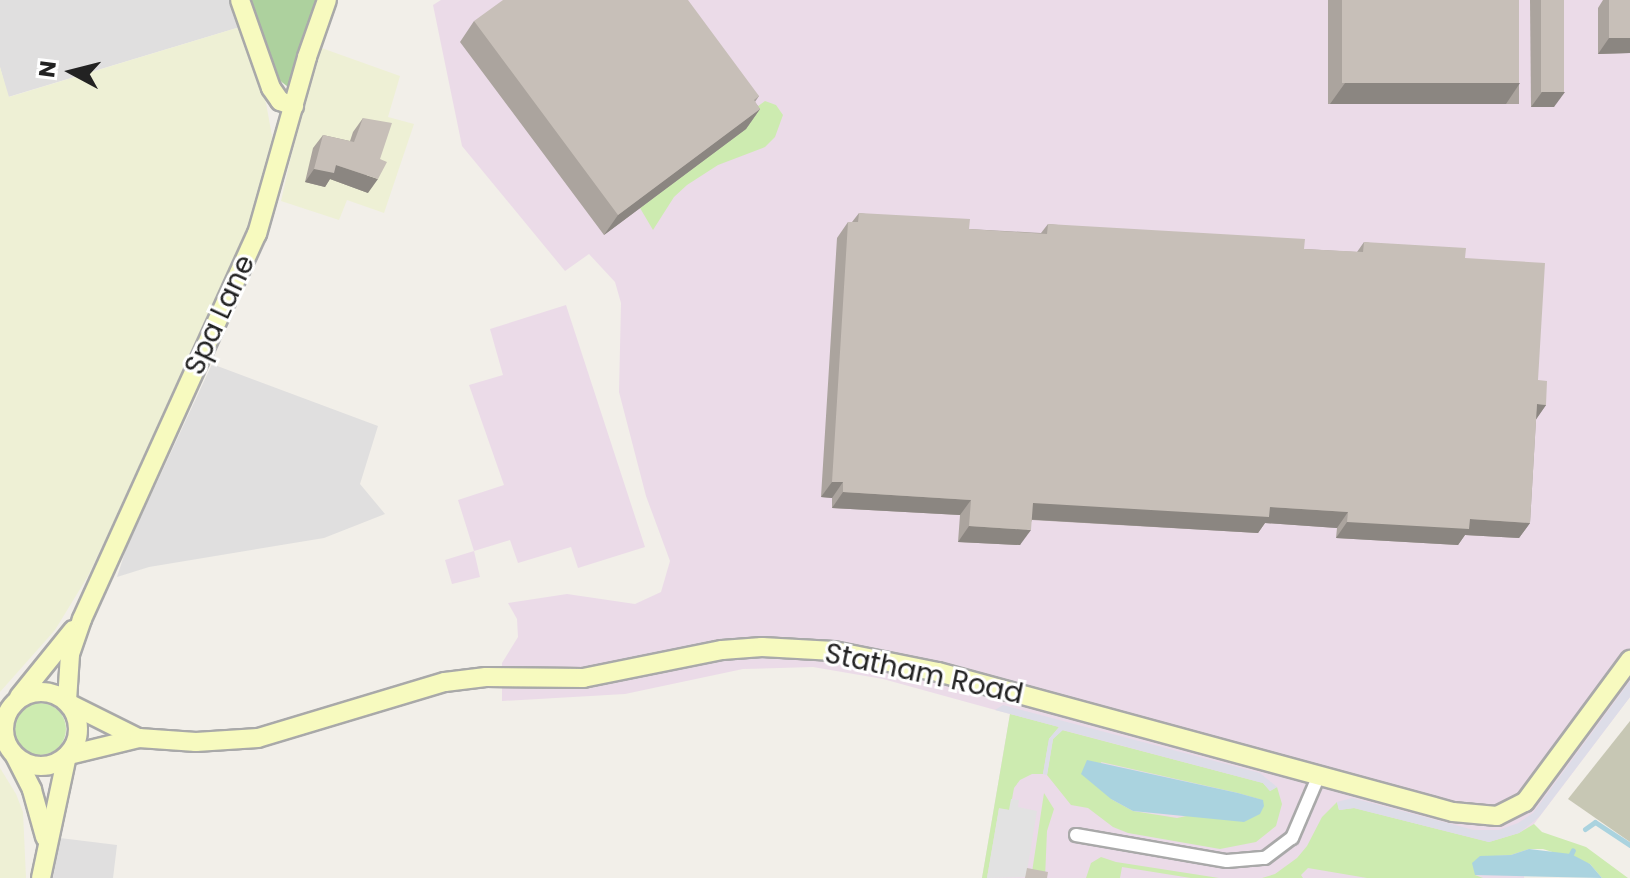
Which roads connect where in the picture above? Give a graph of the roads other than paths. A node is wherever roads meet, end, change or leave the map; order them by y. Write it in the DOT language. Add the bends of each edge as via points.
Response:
graph roads {
  1 [pos="240,0"];
  2 [pos="327,0"];
  3 [pos="294,106"];
  4 [pos="82,619"];
  5 [pos="1630,660"];
  6 [pos="17,699"];
  7 [pos="68,703"];
  8 [pos="139,738"];
  9 [pos="68,755"];
  10 [pos="15,756"];
  11 [pos="1319,775"];
  12 [pos="1076,835"];
  13 [pos="46,843"];
  14 [pos="41,878"];
  1 -- 3 [label="street" via="271,88 280,101"];
  2 -- 3 [label="street, Spa Lane"];
  3 -- 4 [label="street, Spa Lane" via="267,206 241,274"];
  4 -- 6 [label="street, Spa Lane"];
  4 -- 7 [label="street, Spa Lane" via="70,654"];
  5 -- 11 [label="street, Statham Road" via="1525,802 1497,816 1453,812"];
  6 -- 7 [label="street" via="37,691"];
  6 -- 10 [label="street" via="4,721 7,745"];
  7 -- 8 [label="street, Statham Road"];
  7 -- 9 [label="street" via="78,735"];
  8 -- 9 [label="street, Statham Road"];
  8 -- 11 [label="street, Statham Road" via="258,738 445,682 583,678 762,647 834,651 938,672"];
  9 -- 10 [label="street" via="57,763 35,766"];
  9 -- 13 [label="street"];
  10 -- 13 [label="street" via="32,790"];
  11 -- 12 [label="street" via="1292,838 1265,858 1227,861"];
  13 -- 14 [label="street"];
}
